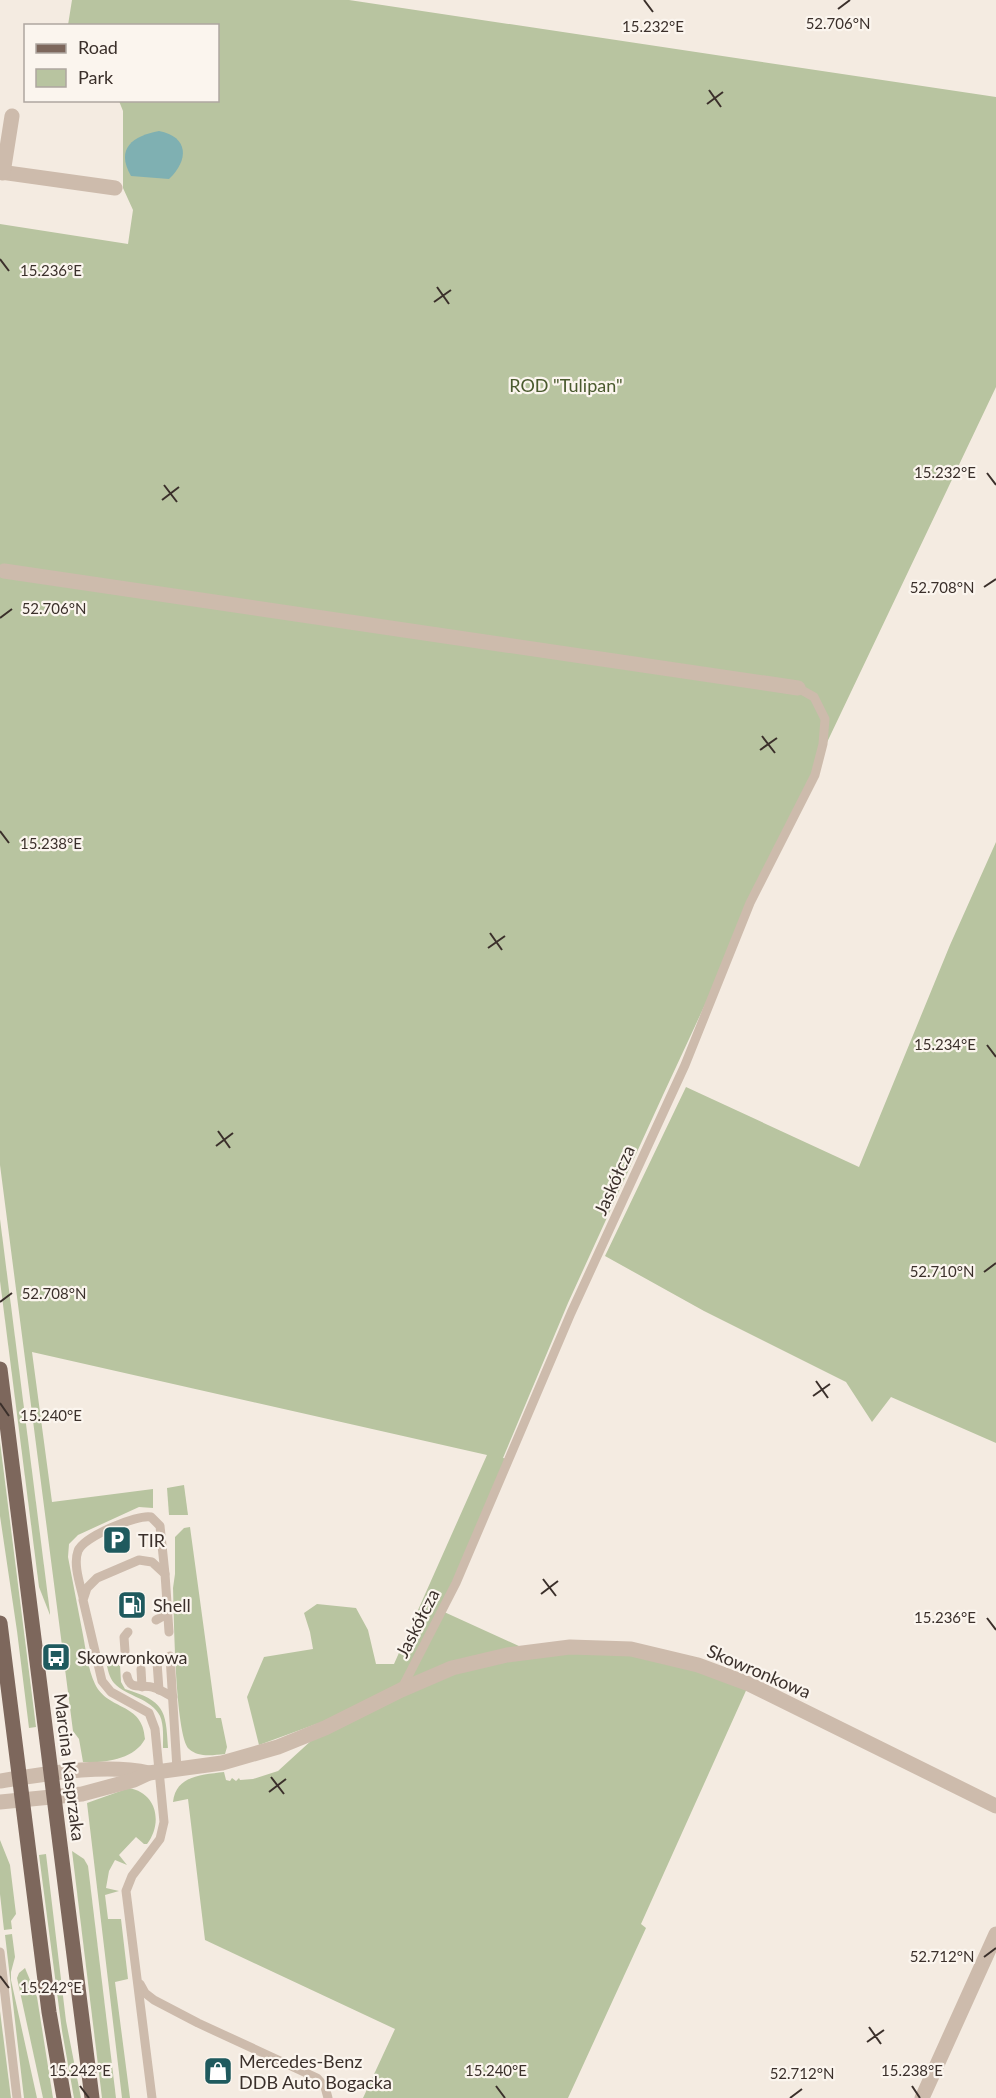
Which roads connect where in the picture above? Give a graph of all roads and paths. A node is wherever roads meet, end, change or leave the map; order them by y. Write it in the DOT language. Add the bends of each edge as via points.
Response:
graph roads {
  1 [pos="12,116"];
  2 [pos="2,173"];
  3 [pos="115,188"];
  4 [pos="4,571"];
  5 [pos="798,688"];
  6 [pos="0,1369"];
  7 [pos="165,1574"];
  8 [pos="83,1600"];
  9 [pos="168,1611"];
  10 [pos="156,1620"];
  11 [pos="0,1623"];
  12 [pos="128,1632"];
  13 [pos="169,1632"];
  14 [pos="125,1651"];
  15 [pos="170,1656"];
  16 [pos="157,1662"];
  17 [pos="141,1670"];
  18 [pos="127,1676"];
  19 [pos="142,1687"];
  20 [pos="159,1690"];
  21 [pos="401,1690"];
  22 [pos="172,1697"];
  23 [pos="177,1769"];
  24 [pos="153,1773"];
  25 [pos="52,1774"];
  26 [pos="20,1778"];
  27 [pos="0,1781"];
  28 [pos="55,1797"];
  29 [pos="23,1800"];
  30 [pos="0,1802"];
  31 [pos="996,1806"];
  32 [pos="996,1934"];
  33 [pos="0,1952"];
  34 [pos="139,1982"];
  35 [pos="17,2098"];
  36 [pos="64,2098"];
  37 [pos="92,2098"];
  38 [pos="152,2098"];
  39 [pos="328,2098"];
  40 [pos="922,2098"];
  1 -- 2 [label="street"];
  2 -- 3 [label="street"];
  4 -- 5 [label="street"];
  5 -- 21 [label="lane, Jaskółcza" via="816,698 825,719 815,775 750,903 685,1065 571,1313 456,1583"];
  6 -- 25 [label="main road, Marcina Kasprzaka"];
  7 -- 8 [label="lane" via="152,1562 139,1560 94,1581"];
  7 -- 8 [label="lane" via="160,1526 151,1517 137,1517 81,1546 76,1558"];
  7 -- 9 [label="lane"];
  8 -- 24 [label="lane" via="102,1681 111,1692 146,1710 152,1718"];
  9 -- 10 [label="lane"];
  9 -- 13 [label="lane"];
  11 -- 26 [label="main road"];
  12 -- 14 [label="lane" via="124,1637"];
  15 -- 22 [label="lane"];
  16 -- 20 [label="lane"];
  17 -- 19 [label="lane"];
  18 -- 19 [label="lane" via="132,1686"];
  19 -- 20 [label="lane"];
  20 -- 22 [label="lane"];
  21 -- 23 [label="street, Skowronkowa" via="278,1747 222,1763"];
  21 -- 31 [label="street, Skowronkowa" via="452,1668 507,1655 570,1647 631,1649 698,1665 749,1684"];
  22 -- 23 [label="lane"];
  23 -- 24 [label="street, Skowronkowa"];
  24 -- 25 [label="street, Skowronkowa" via="120,1768"];
  24 -- 28 [label="street, Skowronkowa" via="82,1794"];
  24 -- 34 [label="lane" via="163,1831 126,1891"];
  25 -- 26 [label="street, Skowronkowa"];
  25 -- 28 [label="main road, Marcina Kasprzaka"];
  26 -- 27 [label="street, Skowronkowa"];
  26 -- 29 [label="main road"];
  28 -- 29 [label="street, Skowronkowa"];
  28 -- 37 [label="main road, Marcina Kasprzaka"];
  29 -- 30 [label="street, Skowronkowa"];
  29 -- 36 [label="main road" via="49,2012"];
  32 -- 40 [label="street"];
  33 -- 35 [label="lane"];
  34 -- 38 [label="lane"];
  34 -- 39 [label="lane" via="154,2000 189,2019 317,2078"];
}
